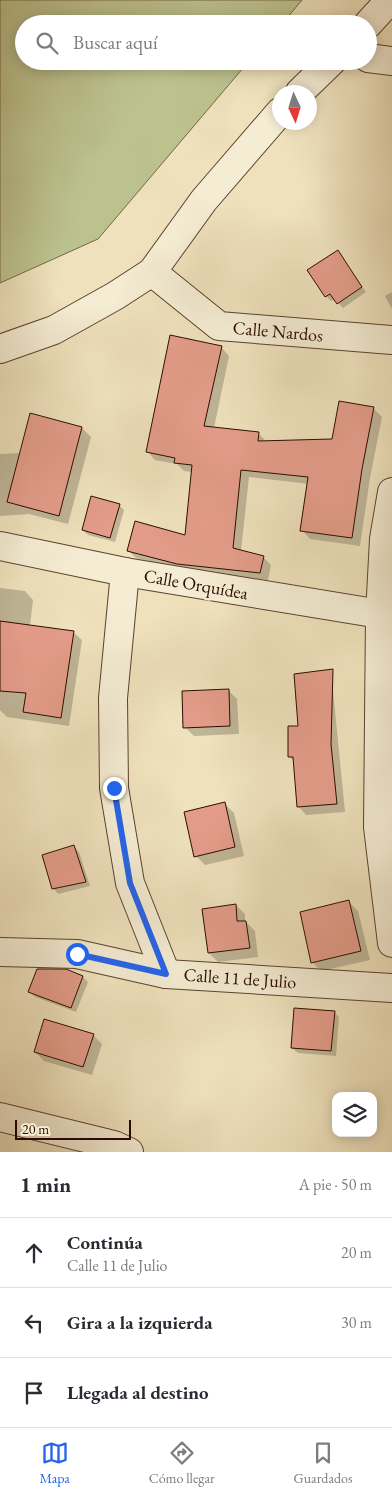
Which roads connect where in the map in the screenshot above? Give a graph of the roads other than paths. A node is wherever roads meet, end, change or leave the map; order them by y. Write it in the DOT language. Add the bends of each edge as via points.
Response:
graph roads {
  1 [pos="390,0"];
  2 [pos="376,15"];
  3 [pos="377,59"];
  4 [pos="392,61"];
  5 [pos="323,70"];
  6 [pos="307,85"];
  7 [pos="272,121"];
  8 [pos="152,272"];
  9 [pos="392,340"];
  10 [pos="0,349"];
  11 [pos="392,492"];
  12 [pos="0,546"];
  13 [pos="125,572"];
  14 [pos="386,616"];
  15 [pos="392,942"];
  16 [pos="0,952"];
  17 [pos="166,974"];
  18 [pos="392,988"];
  19 [pos="0,1117"];
  20 [pos="129,1152"];
  1 -- 2 [label="street"];
  3 -- 4 [label="street"];
  5 -- 6 [label="street"];
  7 -- 8 [label="street" via="204,200"];
  8 -- 9 [label="street, Calle Nardos" via="219,326"];
  8 -- 10 [label="street" via="54,330"];
  11 -- 14 [label="street" via="384,539"];
  12 -- 13 [label="street, Calle Orquídea"];
  13 -- 14 [label="street, Calle Orquídea"];
  13 -- 17 [label="street" via="113,698 114,788 130,883"];
  14 -- 15 [label="street" via="378,827"];
  16 -- 17 [label="street, Calle 11 de Julio" via="77,954"];
  17 -- 18 [label="street, Calle 11 de Julio"];
  19 -- 20 [label="street" via="114,1145"];
}
